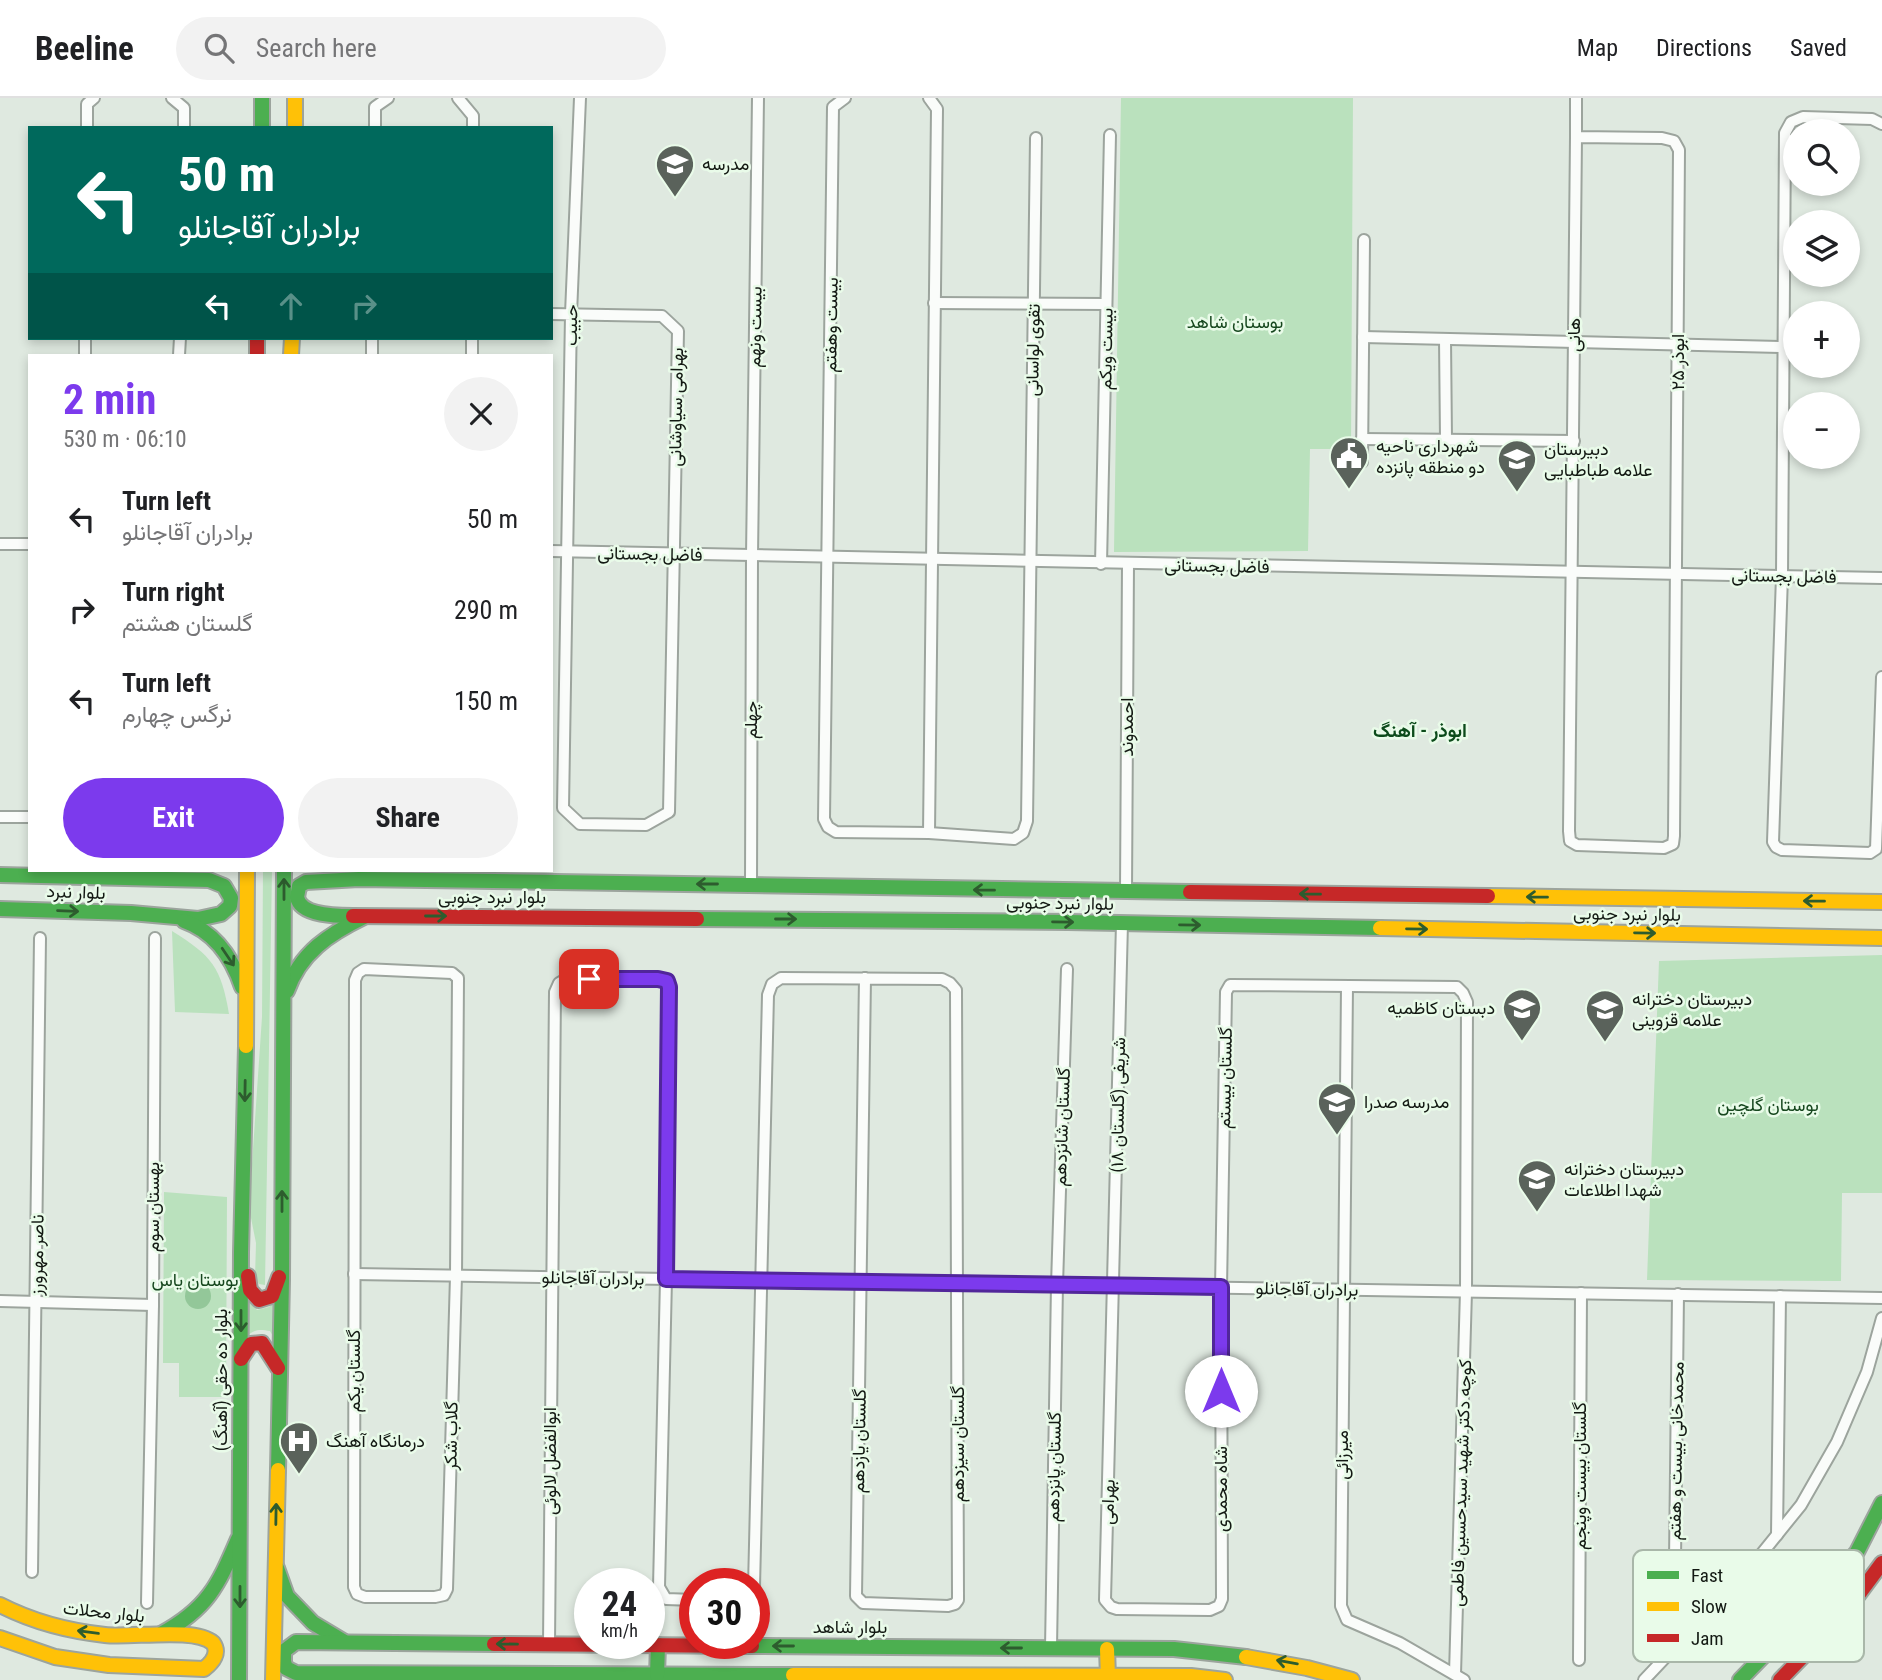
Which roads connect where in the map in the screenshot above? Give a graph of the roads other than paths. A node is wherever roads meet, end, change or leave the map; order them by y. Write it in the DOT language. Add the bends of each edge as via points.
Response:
graph roads {
  1 [pos="94,98"];
  2 [pos="172,98"];
  3 [pos="262,98"];
  4 [pos="295,98"];
  5 [pos="388,98"];
  6 [pos="458,98"];
  7 [pos="580,98"];
  8 [pos="758,98"];
  9 [pos="845,98"];
  10 [pos="929,98"];
  11 [pos="1576,98"];
  12 [pos="1882,124"];
  13 [pos="87,126"];
  14 [pos="184,126"];
  15 [pos="261,126"];
  16 [pos="295,126"];
  17 [pos="375,126"];
  18 [pos="473,126"];
  19 [pos="1110,135"];
  20 [pos="1576,137"];
  21 [pos="1036,138"];
  22 [pos="1364,240"];
  23 [pos="1784,301"];
  24 [pos="934,303"];
  25 [pos="1034,304"];
  26 [pos="1106,304"];
  27 [pos="553,313"];
  28 [pos="572,314"];
  29 [pos="1363,337"];
  30 [pos="1446,339"];
  31 [pos="1574,342"];
  32 [pos="1678,344"];
  33 [pos="1783,347"];
  34 [pos="1784,378"];
  35 [pos="1362,439"];
  36 [pos="1446,440"];
  37 [pos="1574,441"];
  38 [pos="1362,462"];
  39 [pos="0,544"];
  40 [pos="28,544"];
  41 [pos="553,551"];
  42 [pos="567,552"];
  43 [pos="674,554"];
  44 [pos="752,556"];
  45 [pos="828,558"];
  46 [pos="930,560"];
  47 [pos="1030,562"];
  48 [pos="1101,564"];
  49 [pos="1128,564"];
  50 [pos="1573,572"];
  51 [pos="1676,574"];
  52 [pos="1782,576"];
  53 [pos="1882,578"];
  54 [pos="1882,677"];
  55 [pos="669,812"];
  56 [pos="0,817"];
  57 [pos="28,817"];
  58 [pos="929,833"];
  59 [pos="1673,844"];
  60 [pos="176,872"];
  61 [pos="247,872"];
  62 [pos="284,872"];
  63 [pos="343,872"];
  64 [pos="0,875"];
  65 [pos="137,878"];
  66 [pos="359,879"];
  67 [pos="751,884"];
  68 [pos="1126,891"];
  69 [pos="1882,902"];
  70 [pos="0,909"];
  71 [pos="150,914"];
  72 [pos="368,916"];
  73 [pos="1122,923"];
  74 [pos="40,938"];
  75 [pos="155,938"];
  76 [pos="1882,938"];
  77 [pos="1067,969"];
  78 [pos="458,978"];
  79 [pos="865,978"];
  80 [pos="1347,986"];
  81 [pos="283,1006"];
  82 [pos="247,1023"];
  83 [pos="243,1228"];
  84 [pos="282,1270"];
  85 [pos="354,1275"];
  86 [pos="456,1276"];
  87 [pos="551,1278"];
  88 [pos="666,1279"];
  89 [pos="761,1281"];
  90 [pos="862,1282"];
  91 [pos="958,1283"];
  92 [pos="1056,1285"];
  93 [pos="1114,1286"];
  94 [pos="1221,1287"];
  95 [pos="1343,1289"];
  96 [pos="1466,1291"];
  97 [pos="1581,1293"];
  98 [pos="1678,1294"];
  99 [pos="1780,1296"];
  100 [pos="1882,1297"];
  101 [pos="0,1301"];
  102 [pos="37,1302"];
  103 [pos="153,1305"];
  104 [pos="1882,1318"];
  105 [pos="241,1359"];
  106 [pos="279,1370"];
  107 [pos="1882,1503"];
  108 [pos="240,1534"];
  109 [pos="1777,1535"];
  110 [pos="1675,1550"];
  111 [pos="1765,1550"];
  112 [pos="1858,1550"];
  113 [pos="1882,1563"];
  114 [pos="276,1564"];
  115 [pos="754,1568"];
  116 [pos="32,1572"];
  117 [pos="1864,1587"];
  118 [pos="444,1595"];
  119 [pos="679,1599"];
  120 [pos="147,1603"];
  121 [pos="955,1604"];
  122 [pos="0,1605"];
  123 [pos="1219,1606"];
  124 [pos="156,1637"];
  125 [pos="0,1638"];
  126 [pos="344,1642"];
  127 [pos="549,1644"];
  128 [pos="574,1644"];
  129 [pos="665,1645"];
  130 [pos="1051,1648"];
  131 [pos="1107,1649"];
  132 [pos="658,1659"];
  133 [pos="1579,1660"];
  134 [pos="1661,1662"];
  135 [pos="1757,1662"];
  136 [pos="1797,1662"];
  137 [pos="155,1668"];
  138 [pos="337,1677"];
  139 [pos="1460,1677"];
  140 [pos="657,1678"];
  141 [pos="1108,1679"];
  142 [pos="177,1680"];
  143 [pos="239,1680"];
  144 [pos="274,1680"];
  145 [pos="1224,1680"];
  146 [pos="1352,1680"];
  147 [pos="1644,1680"];
  148 [pos="1740,1680"];
  149 [pos="1780,1680"];
  1 -- 13 [label="street" via="87,104"];
  2 -- 14 [label="street" via="184,108"];
  3 -- 15 [label="main road"];
  4 -- 16 [label="main road"];
  5 -- 17 [label="street" via="375,107"];
  6 -- 18 [label="street" via="473,116"];
  7 -- 28 [label="street, حبیب"];
  8 -- 44 [label="street, بیست ونهم"];
  9 -- 45 [label="street, بیست وهفتم" via="833,107"];
  10 -- 24 [label="street" via="937,109"];
  11 -- 20 [label="street, هانی"];
  12 -- 23 [label="street" via="1872,119 1803,117 1791,122 1785,133"];
  19 -- 26 [label="street, بیست ویکم"];
  20 -- 31 [label="street, هانی"];
  20 -- 32 [label="street, ابوذر ۲۵" via="1662,138 1674,141 1679,150"];
  21 -- 25 [label="street, تقوی لواسانی"];
  22 -- 29 [label="street"];
  24 -- 25 [label="street"];
  24 -- 46 [label="street"];
  25 -- 26 [label="street"];
  25 -- 47 [label="street, تقوی لواسانی"];
  26 -- 48 [label="street, بیست ویکم"];
  27 -- 28 [label="street, بهرامی سیاوشانی"];
  28 -- 42 [label="street, حبیب"];
  28 -- 43 [label="street, بهرامی سیاوشانی" via="662,316 678,331"];
  29 -- 30 [label="street"];
  29 -- 35 [label="street"];
  30 -- 31 [label="street"];
  30 -- 36 [label="street"];
  31 -- 32 [label="street"];
  31 -- 37 [label="street, هانی"];
  32 -- 33 [label="street"];
  32 -- 51 [label="street, ابوذر ۲۵"];
  34 -- 52 [label="street"];
  35 -- 36 [label="street"];
  35 -- 38 [label="street"];
  36 -- 37 [label="street"];
  37 -- 50 [label="street, هانی"];
  39 -- 40 [label="street"];
  41 -- 42 [label="street, فاضل بجستانی"];
  42 -- 43 [label="street, فاضل بجستانی"];
  42 -- 55 [label="street, حبیب" via="562,808 580,824 646,825"];
  43 -- 44 [label="street, فاضل بجستانی"];
  43 -- 55 [label="street, بهرامی سیاوشانی"];
  44 -- 45 [label="street, فاضل بجستانی"];
  44 -- 67 [label="street, چهلم"];
  45 -- 46 [label="street, فاضل بجستانی"];
  45 -- 58 [label="street" via="824,818 836,832"];
  46 -- 47 [label="street, فاضل بجستانی"];
  46 -- 58 [label="street"];
  47 -- 48 [label="street, فاضل بجستانی"];
  47 -- 58 [label="street, تقوی لواسانی" via="1027,821 1023,834 1014,839"];
  48 -- 49 [label="street, فاضل بجستانی"];
  49 -- 50 [label="street, فاضل بجستانی"];
  49 -- 68 [label="street, احمدوند"];
  50 -- 51 [label="street, فاضل بجستانی"];
  50 -- 59 [label="street, هانی" via="1570,841 1664,848"];
  51 -- 52 [label="street, فاضل بجستانی"];
  51 -- 59 [label="street, ابوذر ۲۵"];
  52 -- 53 [label="street, فاضل بجستانی"];
  52 -- 54 [label="street" via="1776,847 1870,853 1876,849"];
  56 -- 57 [label="street"];
  60 -- 65 [label="main road"];
  61 -- 82 [label="main road, بلوار ده حقی (آهنگ)"];
  81 -- 62 [label="main road, one-way"];
  63 -- 66 [label="main road, بلوار نبرد جنوبی"];
  64 -- 65 [label="main road, بلوار نبرد"];
  65 -- 71 [label="main road" via="209,880 223,885 232,897 227,910 213,918"];
  67 -- 66 [label="main road, بلوار نبرد جنوبی, one-way"];
  66 -- 72 [label="main road" via="306,882 296,892 306,909"];
  68 -- 67 [label="main road, بلوار نبرد جنوبی, one-way"];
  69 -- 68 [label="main road, بلوار نبرد جنوبی, one-way"];
  70 -- 71 [label="main road, بلوار نبرد, one-way"];
  71 -- 82 [label="main road, one-way" via="193,923 215,939 232,961 242,985"];
  72 -- 73 [label="main road, بلوار نبرد جنوبی, one-way"];
  72 -- 81 [label="main road, بلوار نبرد جنوبی" via="340,928 302,958 289,981"];
  73 -- 76 [label="main road, بلوار نبرد جنوبی, one-way"];
  73 -- 93 [label="street, شریفی (گلستان ۱۸)"];
  74 -- 102 [label="street, ناصر مهرورز"];
  75 -- 103 [label="street, بهستان سوم"];
  77 -- 92 [label="street, گلستان شانزدهم"];
  78 -- 85 [label="street, گلستان یکم" via="452,973 364,970 355,980"];
  78 -- 86 [label="street, گلاب شکر"];
  79 -- 89 [label="street" via="781,978 772,984 768,995"];
  79 -- 90 [label="street, گلستان یازدهم"];
  79 -- 91 [label="street, گلستان سیزدهم" via="942,979 956,990"];
  80 -- 94 [label="street, گلستان بیستم" via="1238,984 1230,985 1226,992"];
  80 -- 95 [label="street, میرزائی"];
  80 -- 96 [label="street, کوچه دکتر شهید سیدحسین فاطمی" via="1457,987 1467,1002"];
  84 -- 81 [label="main road, one-way"];
  82 -- 83 [label="main road, بلوار ده حقی (آهنگ), one-way"];
  83 -- 84 [label="main road" via="253,1296 259,1300 272,1296"];
  83 -- 105 [label="main road, بلوار ده حقی (آهنگ), one-way"];
  84 -- 106 [label="main road"];
  85 -- 86 [label="street, برادران آقاجانلو"];
  85 -- 118 [label="street, گلستان یکم" via="354,1587 356,1594 365,1597"];
  86 -- 87 [label="street, برادران آقاجانلو"];
  86 -- 118 [label="street, گلاب شکر"];
  87 -- 88 [label="street, برادران آقاجانلو"];
  87 -- 88 [label="street, ابوالفضل لالوئی" via="555,992 566,979 667,981 669,987"];
  87 -- 127 [label="street, ابوالفضل لالوئی"];
  88 -- 89 [label="street, برادران آقاجانلو"];
  88 -- 119 [label="street" via="660,1574 661,1593 666,1599"];
  89 -- 90 [label="street, برادران آقاجانلو"];
  89 -- 115 [label="street"];
  90 -- 91 [label="street, برادران آقاجانلو"];
  90 -- 121 [label="street, گلستان یازدهم" via="856,1596 863,1603"];
  91 -- 92 [label="street, برادران آقاجانلو"];
  91 -- 121 [label="street, گلستان سیزدهم"];
  92 -- 93 [label="street, برادران آقاجانلو"];
  92 -- 130 [label="street, گلستان پانزدهم"];
  93 -- 94 [label="street, برادران آقاجانلو"];
  93 -- 123 [label="street, بهرامی" via="1105,1600 1117,1608 1210,1610"];
  94 -- 95 [label="street, برادران آقاجانلو"];
  94 -- 123 [label="street, شاه محمدی"];
  95 -- 96 [label="street, برادران آقاجانلو"];
  95 -- 139 [label="street, میرزائی" via="1341,1606 1347,1620"];
  96 -- 97 [label="street, برادران آقاجانلو"];
  96 -- 139 [label="street, کوچه دکتر شهید سیدحسین فاطمی"];
  97 -- 98 [label="street, برادران آقاجانلو"];
  97 -- 133 [label="street, گلستان بیست وپنجم"];
  98 -- 99 [label="street, برادران آقاجانلو"];
  98 -- 110 [label="street, محمدخانی بیست و هفتم"];
  99 -- 100 [label="street, برادران آقاجانلو"];
  99 -- 109 [label="street"];
  101 -- 102 [label="street"];
  102 -- 103 [label="street"];
  102 -- 116 [label="street, ناصر مهرورز"];
  103 -- 120 [label="street, بهستان سوم"];
  104 -- 109 [label="street" via="1867,1372 1837,1442 1801,1505"];
  105 -- 106 [label="main road" via="251,1345 262,1343"];
  105 -- 108 [label="main road, بلوار ده حقی (آهنگ)"];
  114 -- 106 [label="main road, one-way"];
  107 -- 112 [label="main road"];
  108 -- 124 [label="main road, بلوار محلات" via="211,1592 190,1617"];
  108 -- 143 [label="main road, بلوار ده حقی (آهنگ), one-way"];
  109 -- 111 [label="street"];
  113 -- 117 [label="main road"];
  114 -- 126 [label="main road" via="287,1596 313,1623"];
  114 -- 144 [label="main road"];
  124 -- 122 [label="main road, بلوار محلات, one-way" via="60,1629"];
  124 -- 137 [label="main road" via="196,1634 215,1645 216,1655 204,1669"];
  125 -- 137 [label="main road" via="55,1657"];
  127 -- 126 [label="main road, بلوار شاهد, one-way"];
  126 -- 138 [label="main road, بلوار شاهد" via="296,1642 284,1651 283,1665 288,1671"];
  127 -- 128 [label="main road, بلوار شاهد"];
  130 -- 129 [label="main road, بلوار شاهد, one-way"];
  130 -- 131 [label="main road, بلوار شاهد"];
  131 -- 141 [label="main road"];
  146 -- 131 [label="main road, بلوار شاهد, one-way" via="1250,1656"];
  132 -- 140 [label="main road"];
  134 -- 147 [label="street"];
  135 -- 148 [label="main road"];
  136 -- 149 [label="main road"];
  137 -- 142 [label="main road"];
  138 -- 140 [label="main road"];
  140 -- 141 [label="main road"];
  141 -- 145 [label="main road" via="1191,1676"];
}
